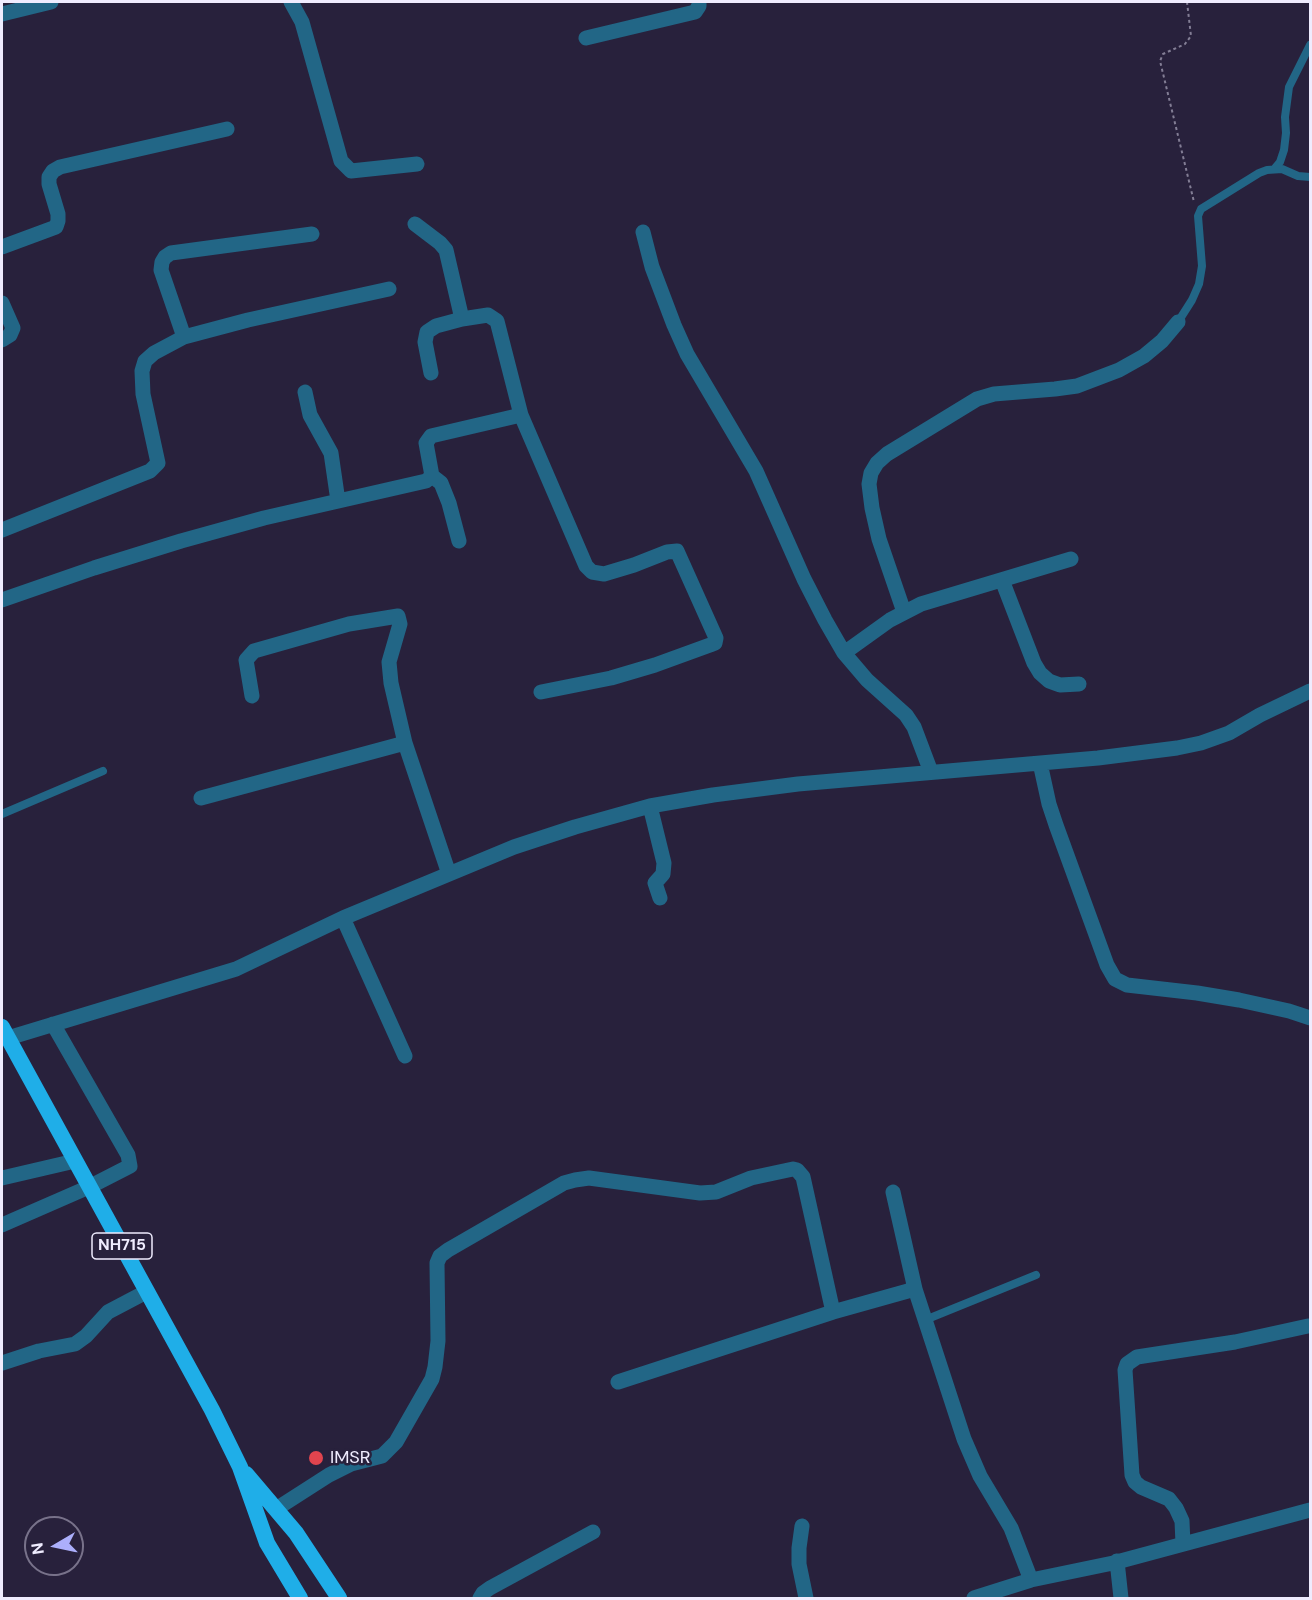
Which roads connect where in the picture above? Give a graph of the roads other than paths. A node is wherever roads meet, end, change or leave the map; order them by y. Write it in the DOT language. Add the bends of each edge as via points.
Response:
graph roads {
  1 [pos="51,2"];
  2 [pos="291,2"];
  3 [pos="699,2"];
  4 [pos="2,14"];
  5 [pos="586,38"];
  6 [pos="1311,45"];
  7 [pos="227,129"];
  8 [pos="417,164"];
  9 [pos="1275,168"];
  10 [pos="1311,177"];
  11 [pos="415,224"];
  12 [pos="643,232"];
  13 [pos="312,234"];
  14 [pos="2,247"];
  15 [pos="389,289"];
  16 [pos="2,303"];
  17 [pos="462,319"];
  18 [pos="1178,322"];
  19 [pos="184,337"];
  20 [pos="2,340"];
  21 [pos="431,373"];
  22 [pos="305,392"];
  23 [pos="521,415"];
  24 [pos="432,476"];
  25 [pos="338,501"];
  26 [pos="2,530"];
  27 [pos="459,541"];
  28 [pos="1071,559"];
  29 [pos="1002,580"];
  30 [pos="2,600"];
  31 [pos="904,612"];
  32 [pos="844,653"];
  33 [pos="1079,684"];
  34 [pos="1311,691"];
  35 [pos="541,692"];
  36 [pos="252,696"];
  37 [pos="405,743"];
  38 [pos="1040,763"];
  39 [pos="103,771"];
  40 [pos="931,772"];
  41 [pos="201,798"];
  42 [pos="650,806"];
  43 [pos="2,814"];
  44 [pos="450,874"];
  45 [pos="660,898"];
  46 [pos="343,918"];
  47 [pos="1311,1018"];
  48 [pos="53,1024"];
  49 [pos="5,1033"];
  50 [pos="405,1056"];
  51 [pos="75,1161"];
  52 [pos="2,1178"];
  53 [pos="89,1187"];
  54 [pos="893,1192"];
  55 [pos="2,1225"];
  56 [pos="1036,1275"];
  57 [pos="915,1289"];
  58 [pos="146,1292"];
  59 [pos="833,1312"];
  60 [pos="925,1320"];
  61 [pos="1308,1326"];
  62 [pos="2,1363"];
  63 [pos="618,1382"];
  64 [pos="240,1467"];
  65 [pos="276,1509"];
  66 [pos="1311,1510"];
  67 [pos="802,1526"];
  68 [pos="592,1532"];
  69 [pos="1183,1544"];
  70 [pos="1117,1561"];
  71 [pos="1031,1580"];
  72 [pos="300,1599"];
  73 [pos="339,1599"];
  74 [pos="480,1599"];
  75 [pos="806,1599"];
  76 [pos="974,1599"];
  77 [pos="1121,1599"];
  1 -- 4 [label="street"];
  2 -- 8 [label="street" via="302,22 341,161 351,171"];
  3 -- 5 [label="street" via="695,12"];
  6 -- 9 [label="lane" via="1289,87 1284,150"];
  7 -- 14 [label="street" via="60,167 53,171 49,184 58,214 56,227"];
  9 -- 10 [label="lane"];
  9 -- 18 [label="lane" via="1258,173 1201,209 1199,284"];
  11 -- 17 [label="street" via="446,249"];
  12 -- 32 [label="street" via="651,267 687,354 756,471 804,579"];
  13 -- 19 [label="street" via="171,253 165,257 161,270"];
  15 -- 19 [label="street"];
  16 -- 20 [label="street" via="13,328"];
  17 -- 21 [label="street" via="427,332"];
  17 -- 23 [label="street" via="488,315 497,321"];
  18 -- 31 [label="street" via="1144,356 1119,370 1077,386 977,399 877,463 869,484 872,507"];
  19 -- 26 [label="street" via="154,353 145,361 142,371 158,463 155,468"];
  22 -- 25 [label="street" via="310,415 331,453"];
  23 -- 24 [label="street" via="432,436 426,443"];
  23 -- 35 [label="street" via="586,566 592,572 604,574 677,551 717,638 715,643 655,665"];
  24 -- 25 [label="street" via="426,481"];
  24 -- 27 [label="street" via="441,483"];
  25 -- 30 [label="street" via="181,541"];
  28 -- 29 [label="street"];
  29 -- 31 [label="street"];
  29 -- 33 [label="street" via="1040,673 1060,685"];
  31 -- 32 [label="street"];
  32 -- 40 [label="street" via="906,715 920,738"];
  34 -- 38 [label="street" via="1229,734 1201,743"];
  36 -- 37 [label="street" via="246,660 254,651 349,624 398,616 400,624 389,672"];
  37 -- 41 [label="street"];
  37 -- 44 [label="street"];
  38 -- 40 [label="street"];
  38 -- 47 [label="street" via="1048,804 1115,979 1126,985 1239,1000"];
  39 -- 43 [label="lane"];
  40 -- 42 [label="street" via="798,784"];
  42 -- 44 [label="street" via="534,840"];
  42 -- 45 [label="street" via="664,863 663,874 655,883"];
  44 -- 46 [label="street"];
  46 -- 48 [label="street" via="236,969"];
  46 -- 50 [label="street"];
  48 -- 49 [label="street"];
  48 -- 53 [label="street" via="130,1161 127,1168"];
  49 -- 51 [label="highway, NH715"];
  51 -- 52 [label="street"];
  51 -- 53 [label="highway, NH715"];
  53 -- 55 [label="street"];
  53 -- 58 [label="highway, NH715"];
  54 -- 57 [label="street"];
  56 -- 60 [label="lane"];
  57 -- 59 [label="street"];
  57 -- 60 [label="street"];
  58 -- 62 [label="street" via="108,1312 75,1344"];
  58 -- 64 [label="highway, NH715"];
  59 -- 63 [label="street"];
  59 -- 65 [label="street" via="803,1177 797,1170 787,1169 716,1192 700,1193 589,1178 564,1184 440,1256 436,1271 438,1331 432,1379 390,1450 329,1475"];
  60 -- 71 [label="street" via="964,1439 980,1476 1011,1528"];
  61 -- 69 [label="street" via="1137,1357 1127,1364 1132,1475 1141,1487 1169,1499 1176,1508 1182,1521"];
  64 -- 65 [label="highway, NH715"];
  64 -- 72 [label="highway, NH715" via="267,1543"];
  65 -- 73 [label="highway, NH715"];
  66 -- 69 [label="street"];
  67 -- 75 [label="street" via="798,1548"];
  68 -- 74 [label="street" via="490,1588"];
  69 -- 70 [label="street"];
  70 -- 71 [label="street"];
  70 -- 77 [label="street"];
  71 -- 76 [label="street"];
}
